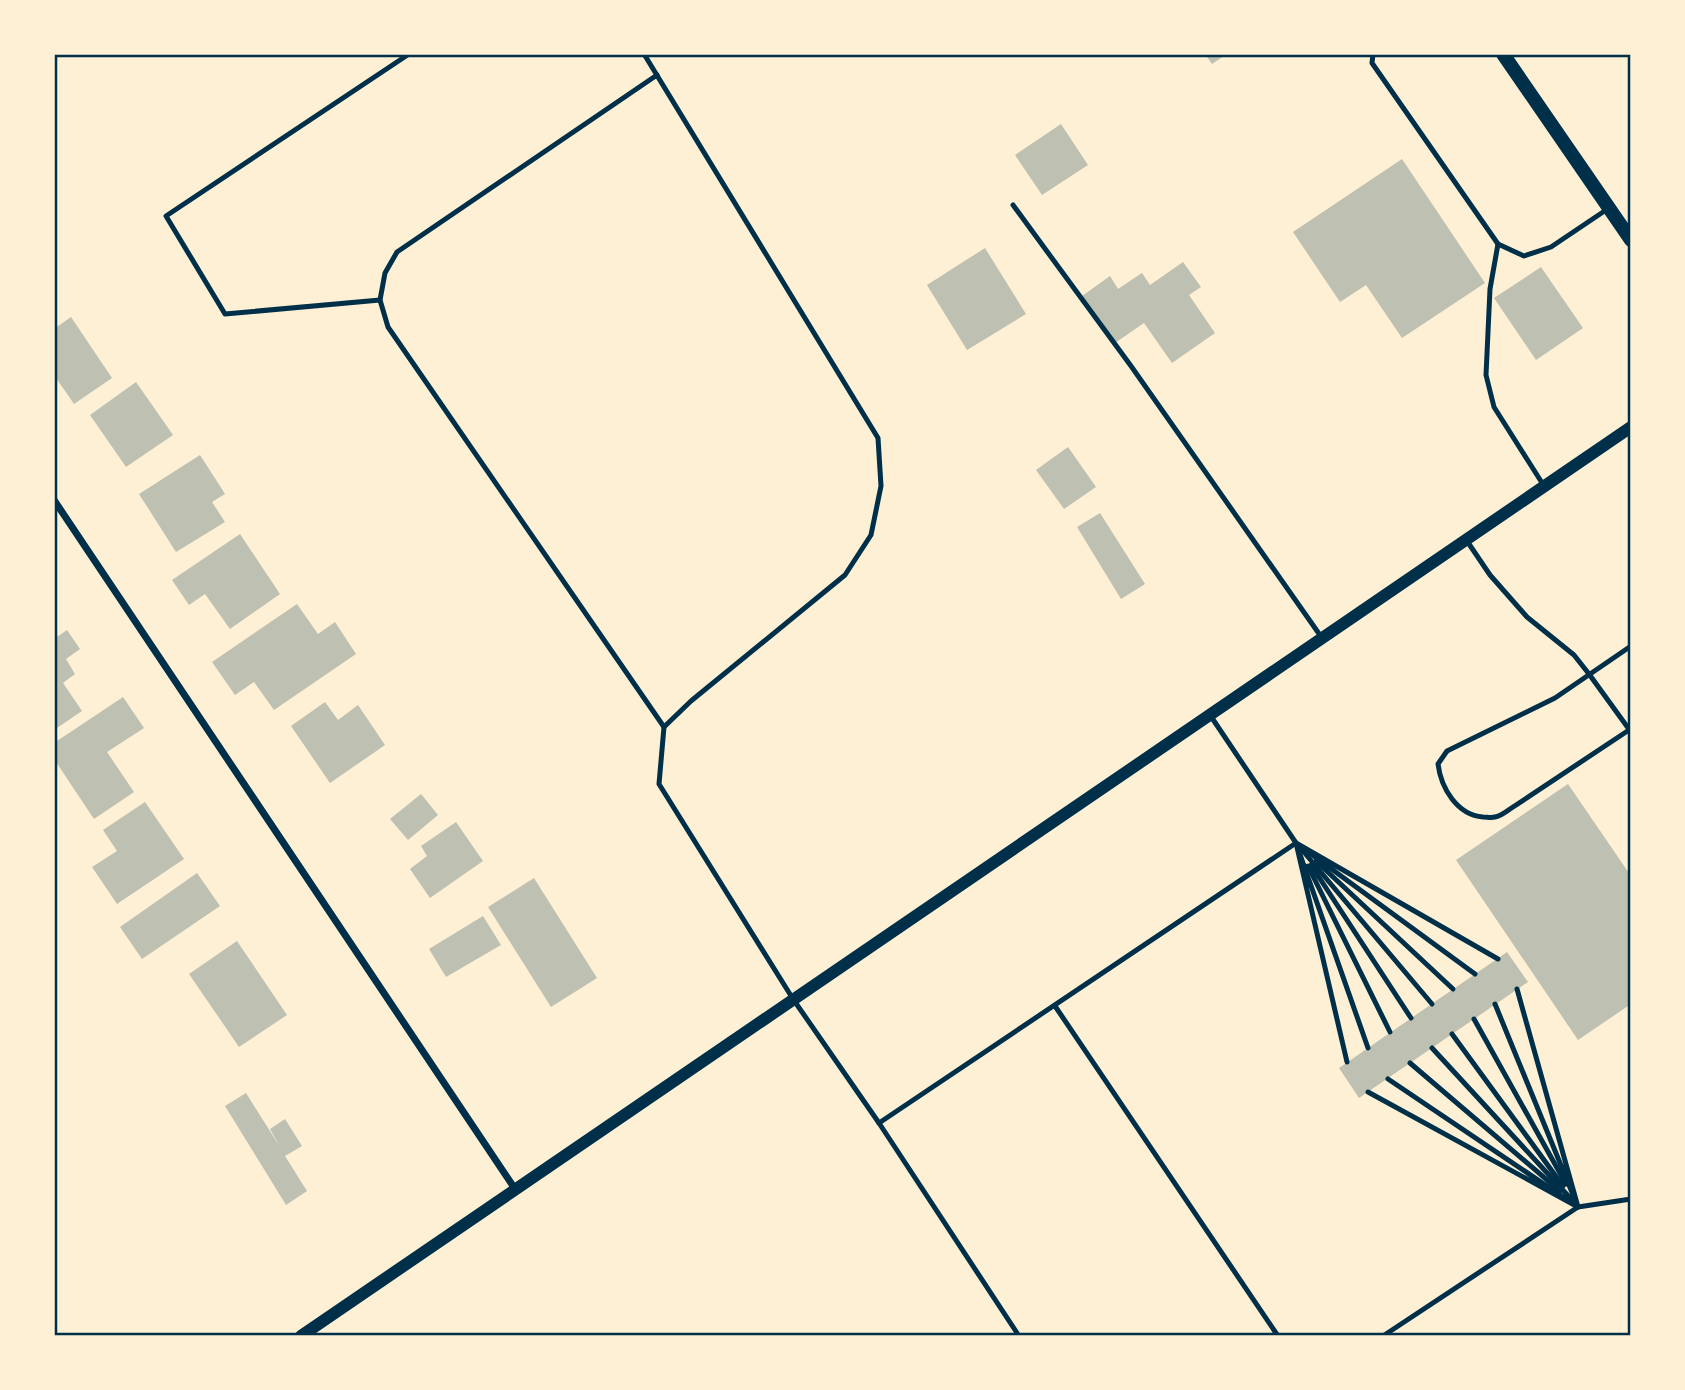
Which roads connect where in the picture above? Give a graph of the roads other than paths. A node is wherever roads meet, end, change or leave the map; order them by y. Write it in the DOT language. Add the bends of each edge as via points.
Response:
graph roads {
  1 [pos="409,54"];
  2 [pos="644,54"];
  3 [pos="1373,54"];
  4 [pos="1503,54"];
  5 [pos="657,75"];
  6 [pos="1013,205"];
  7 [pos="1609,208"];
  8 [pos="1631,240"];
  9 [pos="1498,244"];
  10 [pos="380,299"];
  11 [pos="1631,427"];
  12 [pos="1544,486"];
  13 [pos="54,500"];
  14 [pos="1466,539"];
  15 [pos="1322,638"];
  16 [pos="1631,646"];
  17 [pos="1589,674"];
  18 [pos="1210,715"];
  19 [pos="664,727"];
  20 [pos="1630,731"];
  21 [pos="1296,843"];
  22 [pos="1497,959"];
  23 [pos="1475,974"];
  24 [pos="1453,989"];
  25 [pos="1517,989"];
  26 [pos="793,999"];
  27 [pos="1432,1004"];
  28 [pos="1495,1004"];
  29 [pos="1055,1006"];
  30 [pos="1411,1018"];
  31 [pos="1474,1019"];
  32 [pos="1390,1032"];
  33 [pos="1452,1034"];
  34 [pos="1368,1048"];
  35 [pos="1432,1048"];
  36 [pos="1348,1062"];
  37 [pos="1410,1063"];
  38 [pos="1388,1079"];
  39 [pos="1368,1092"];
  40 [pos="879,1123"];
  41 [pos="515,1189"];
  42 [pos="1631,1199"];
  43 [pos="1578,1207"];
  44 [pos="301,1336"];
  45 [pos="1019,1336"];
  46 [pos="1278,1336"];
  47 [pos="1383,1336"];
  1 -- 10 [label="lane" via="166,216 225,314"];
  2 -- 5 [label="lane"];
  3 -- 9 [label="lane" via="1372,63"];
  4 -- 7 [label="main road"];
  5 -- 10 [label="lane" via="397,251 385,273"];
  5 -- 19 [label="lane" via="878,438 881,486 871,535 845,575"];
  6 -- 15 [label="lane"];
  7 -- 8 [label="main road"];
  7 -- 9 [label="lane" via="1552,247 1524,256"];
  9 -- 12 [label="lane" via="1490,289 1486,375 1494,407"];
  10 -- 19 [label="lane" via="388,327"];
  11 -- 12 [label="street"];
  12 -- 14 [label="street"];
  13 -- 41 [label="street"];
  14 -- 15 [label="street"];
  14 -- 17 [label="lane" via="1527,617 1574,655"];
  15 -- 18 [label="street"];
  16 -- 17 [label="lane"];
  17 -- 20 [label="lane"];
  17 -- 20 [label="lane" via="1555,698 1447,751 1438,764 1449,795 1462,810 1477,817 1495,817"];
  18 -- 21 [label="lane"];
  18 -- 26 [label="street"];
  19 -- 26 [label="lane" via="659,784"];
  21 -- 22 [label="lane"];
  21 -- 23 [label="lane"];
  21 -- 24 [label="lane"];
  21 -- 27 [label="lane"];
  21 -- 29 [label="lane"];
  21 -- 30 [label="lane"];
  21 -- 32 [label="lane"];
  21 -- 34 [label="lane"];
  21 -- 36 [label="lane"];
  25 -- 43 [label="lane"];
  26 -- 40 [label="lane"];
  26 -- 41 [label="street"];
  28 -- 43 [label="lane"];
  29 -- 40 [label="lane"];
  29 -- 46 [label="lane"];
  31 -- 43 [label="lane"];
  33 -- 43 [label="lane"];
  35 -- 43 [label="lane"];
  37 -- 43 [label="lane"];
  38 -- 43 [label="lane"];
  39 -- 43 [label="lane"];
  40 -- 45 [label="lane"];
  41 -- 44 [label="street"];
  42 -- 43 [label="lane"];
  43 -- 47 [label="lane"];
}
